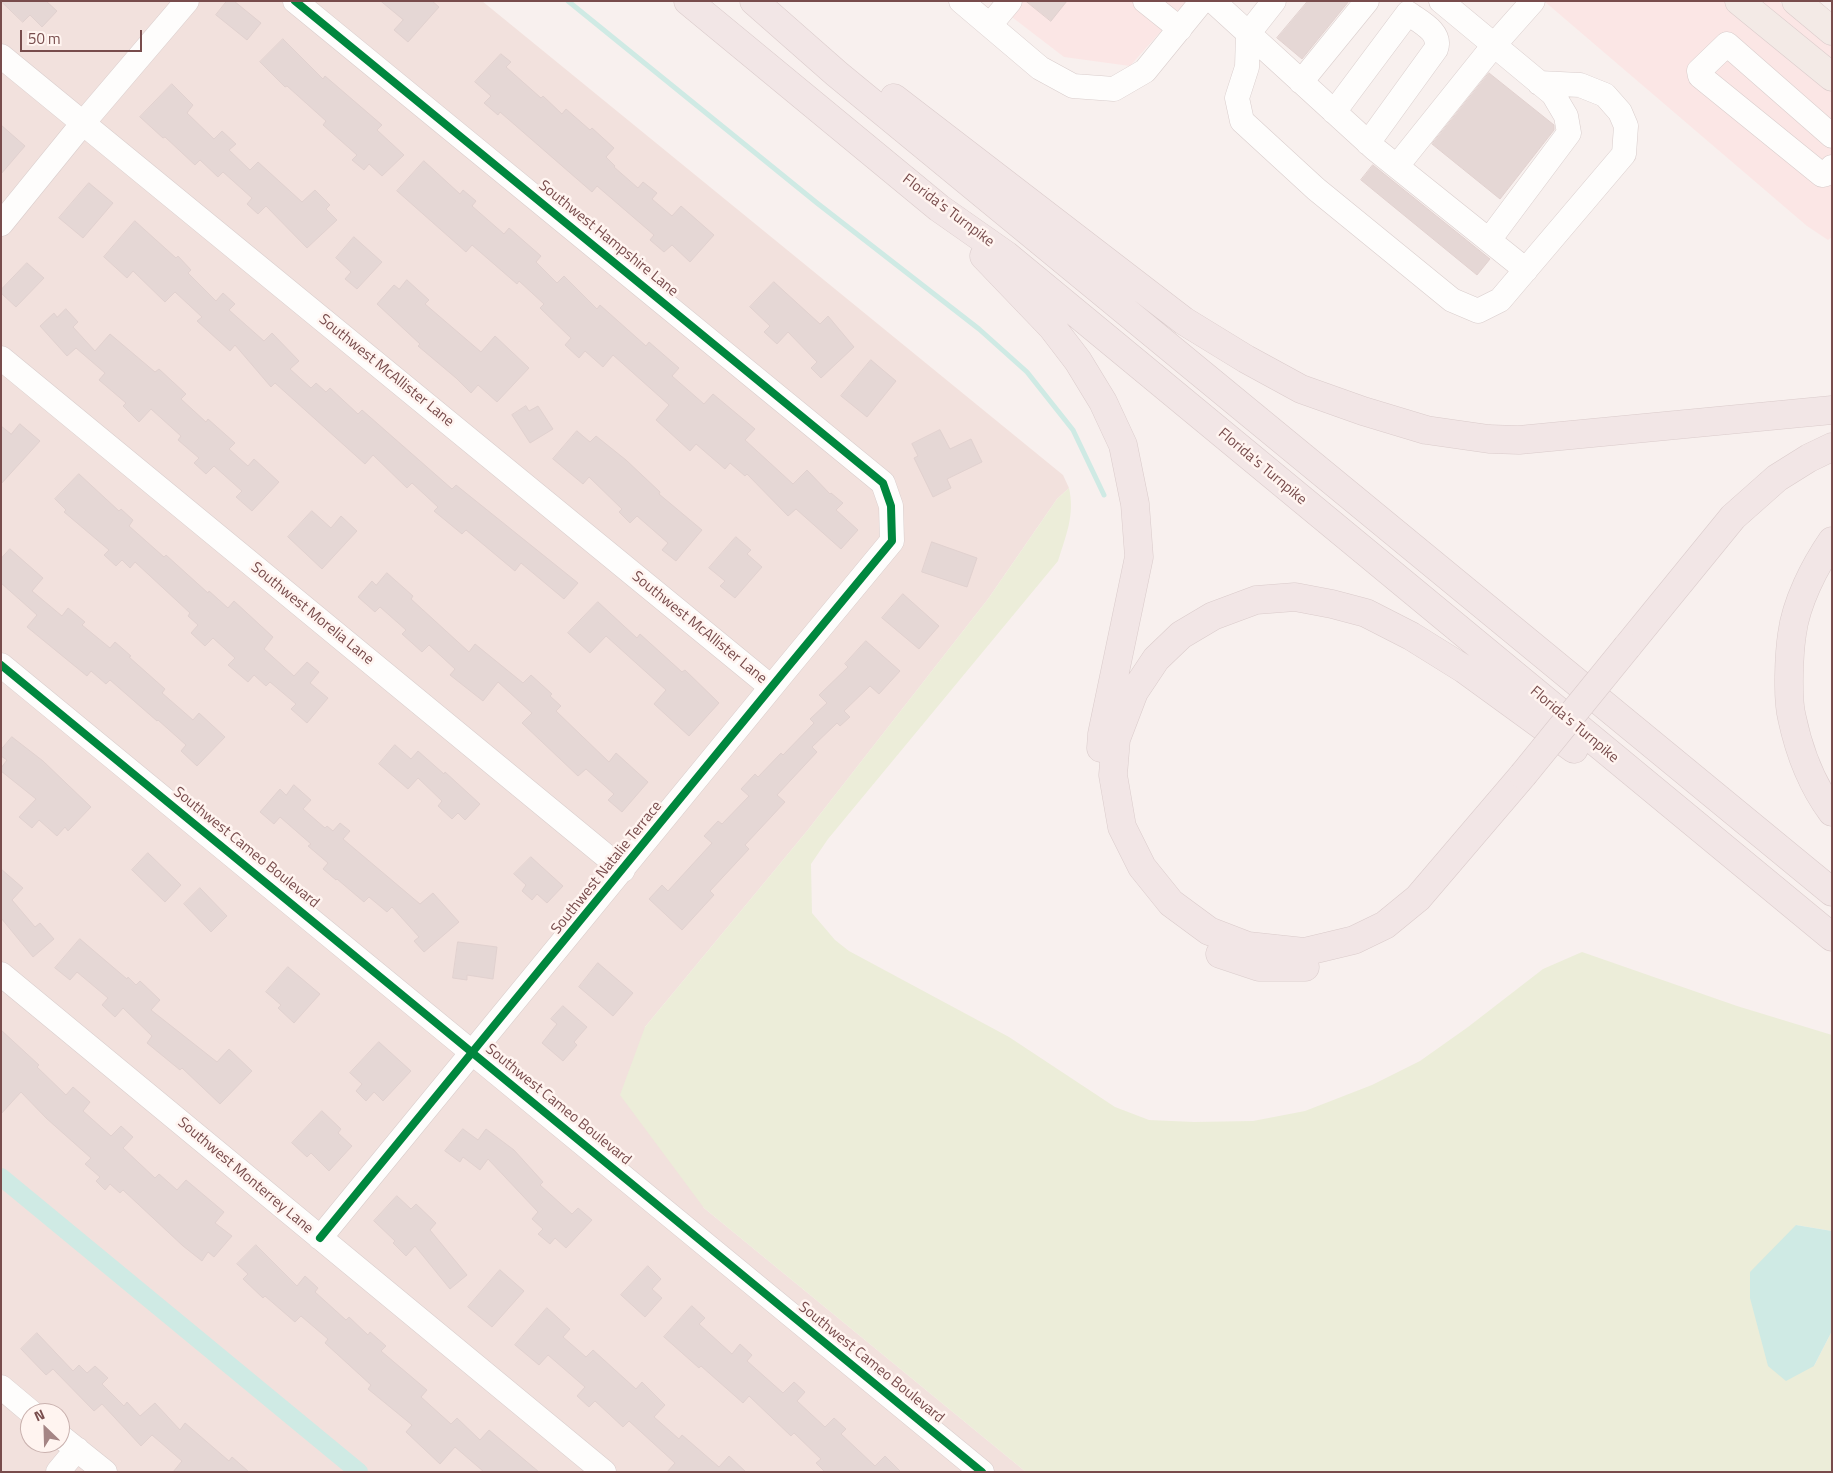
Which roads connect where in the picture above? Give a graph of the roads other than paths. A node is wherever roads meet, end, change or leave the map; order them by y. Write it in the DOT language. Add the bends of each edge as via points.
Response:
graph roads {
  1 [pos="187,1"];
  2 [pos="295,1"];
  3 [pos="688,1"];
  4 [pos="961,1"];
  5 [pos="1010,1"];
  6 [pos="1145,1"];
  7 [pos="1202,1"];
  8 [pos="1213,1"];
  9 [pos="1274,1"];
  10 [pos="1366,1"];
  11 [pos="1441,1"];
  12 [pos="1533,1"];
  13 [pos="1739,1"];
  14 [pos="1796,1"];
  15 [pos="754,2"];
  16 [pos="1400,7"];
  17 [pos="990,25"];
  18 [pos="1180,29"];
  19 [pos="1832,31"];
  20 [pos="1248,34"];
  21 [pos="1494,45"];
  22 [pos="1,56"];
  23 [pos="1832,77"];
  24 [pos="1301,82"];
  25 [pos="1539,83"];
  26 [pos="1334,112"];
  27 [pos="83,123"];
  28 [pos="1832,136"];
  29 [pos="1368,142"];
  30 [pos="1397,166"];
  31 [pos="1827,171"];
  32 [pos="939,208"];
  33 [pos="1,224"];
  34 [pos="1490,240"];
  35 [pos="1526,270"];
  36 [pos="1,358"];
  37 [pos="1832,410"];
  38 [pos="1832,447"];
  39 [pos="1832,466"];
  40 [pos="891,506"];
  41 [pos="1832,541"];
  42 [pos="1633,652"];
  43 [pos="1,665"];
  44 [pos="770,687"];
  45 [pos="1531,781"];
  46 [pos="1832,812"];
  47 [pos="623,870"];
  48 [pos="1832,892"];
  49 [pos="1790,904"];
  50 [pos="1832,937"];
  51 [pos="1,974"];
  52 [pos="473,1053"];
  53 [pos="320,1238"];
  54 [pos="1,1388"];
  55 [pos="20,1403"];
  56 [pos="70,1444"];
  57 [pos="64,1453"];
  58 [pos="58,1472"];
  59 [pos="105,1472"];
  60 [pos="604,1472"];
  61 [pos="982,1472"];
  1 -- 27 [label="street"];
  2 -- 40 [label="street, Southwest Hampshire Lane" via="856,460 882,483"];
  3 -- 32 [label="highway, Florida's Turnpike"];
  4 -- 17 [label="street"];
  5 -- 17 [label="street"];
  6 -- 18 [label="street"];
  7 -- 18 [label="street"];
  8 -- 20 [label="street"];
  9 -- 20 [label="street"];
  10 -- 24 [label="street"];
  11 -- 21 [label="street"];
  12 -- 21 [label="street"];
  13 -- 23 [label="main road"];
  14 -- 19 [label="main road"];
  15 -- 37 [label="highway" via="844,60 1184,321 1301,389 1426,430 1509,440"];
  15 -- 48 [label="highway" via="852,87"];
  16 -- 26 [label="street"];
  16 -- 29 [label="street" via="1430,30 1438,44"];
  17 -- 18 [label="street" via="1040,68 1073,86 1114,89 1145,71"];
  20 -- 24 [label="street"];
  20 -- 35 [label="street" via="1246,67 1237,98 1242,121 1316,189 1452,300 1478,311 1500,300"];
  21 -- 25 [label="street"];
  21 -- 30 [label="street"];
  22 -- 27 [label="street, Southwest McAllister Lane"];
  24 -- 26 [label="street"];
  25 -- 34 [label="street" via="1553,94 1566,116 1569,133"];
  25 -- 35 [label="street" via="1580,86 1605,96 1620,112 1626,126 1624,154"];
  26 -- 29 [label="street"];
  27 -- 33 [label="street"];
  27 -- 44 [label="street, Southwest McAllister Lane"];
  28 -- 31 [label="street" via="1727,44 1699,71 1700,76"];
  29 -- 30 [label="street"];
  30 -- 34 [label="street"];
  32 -- 45 [label="highway" via="1052,327 1103,402 1122,445 1135,504 1139,557 1102,734 1098,787 1105,830 1126,877 1158,917 1203,948 1259,967 1319,967 1365,955 1403,934 1432,908"];
  32 -- 49 [label="highway, Florida's Turnpike" via="1006,255"];
  34 -- 35 [label="street"];
  36 -- 47 [label="street, Southwest Morelia Lane"];
  38 -- 42 [label="highway" via="1777,478 1733,517"];
  39 -- 42 [label="highway" via="1788,492 1750,524"];
  40 -- 44 [label="street, Southwest Natalie Terrace" via="892,541"];
  41 -- 46 [label="highway" via="1817,562 1798,609 1792,634 1790,675 1791,716 1804,761"];
  42 -- 45 [label="highway, bridge"];
  43 -- 52 [label="street, Southwest Cameo Boulevard"];
  44 -- 47 [label="street, Southwest Natalie Terrace"];
  45 -- 49 [label="highway" via="1418,898 1385,925 1354,940 1304,952 1248,946 1209,931 1171,903 1142,868 1122,827 1114,775 1116,739 1134,692 1156,659 1181,635 1213,616 1256,600 1295,597 1332,604 1366,614 1411,636 1464,669"];
  47 -- 52 [label="street, Southwest Natalie Terrace"];
  49 -- 50 [label="highway, Florida's Turnpike"];
  51 -- 53 [label="street, Southwest Monterrey Lane"];
  52 -- 53 [label="street, Southwest Natalie Terrace"];
  52 -- 61 [label="street, Southwest Cameo Boulevard"];
  53 -- 60 [label="street, Southwest Monterrey Lane"];
  54 -- 55 [label="street"];
  56 -- 59 [label="street"];
  57 -- 58 [label="street"];
}
